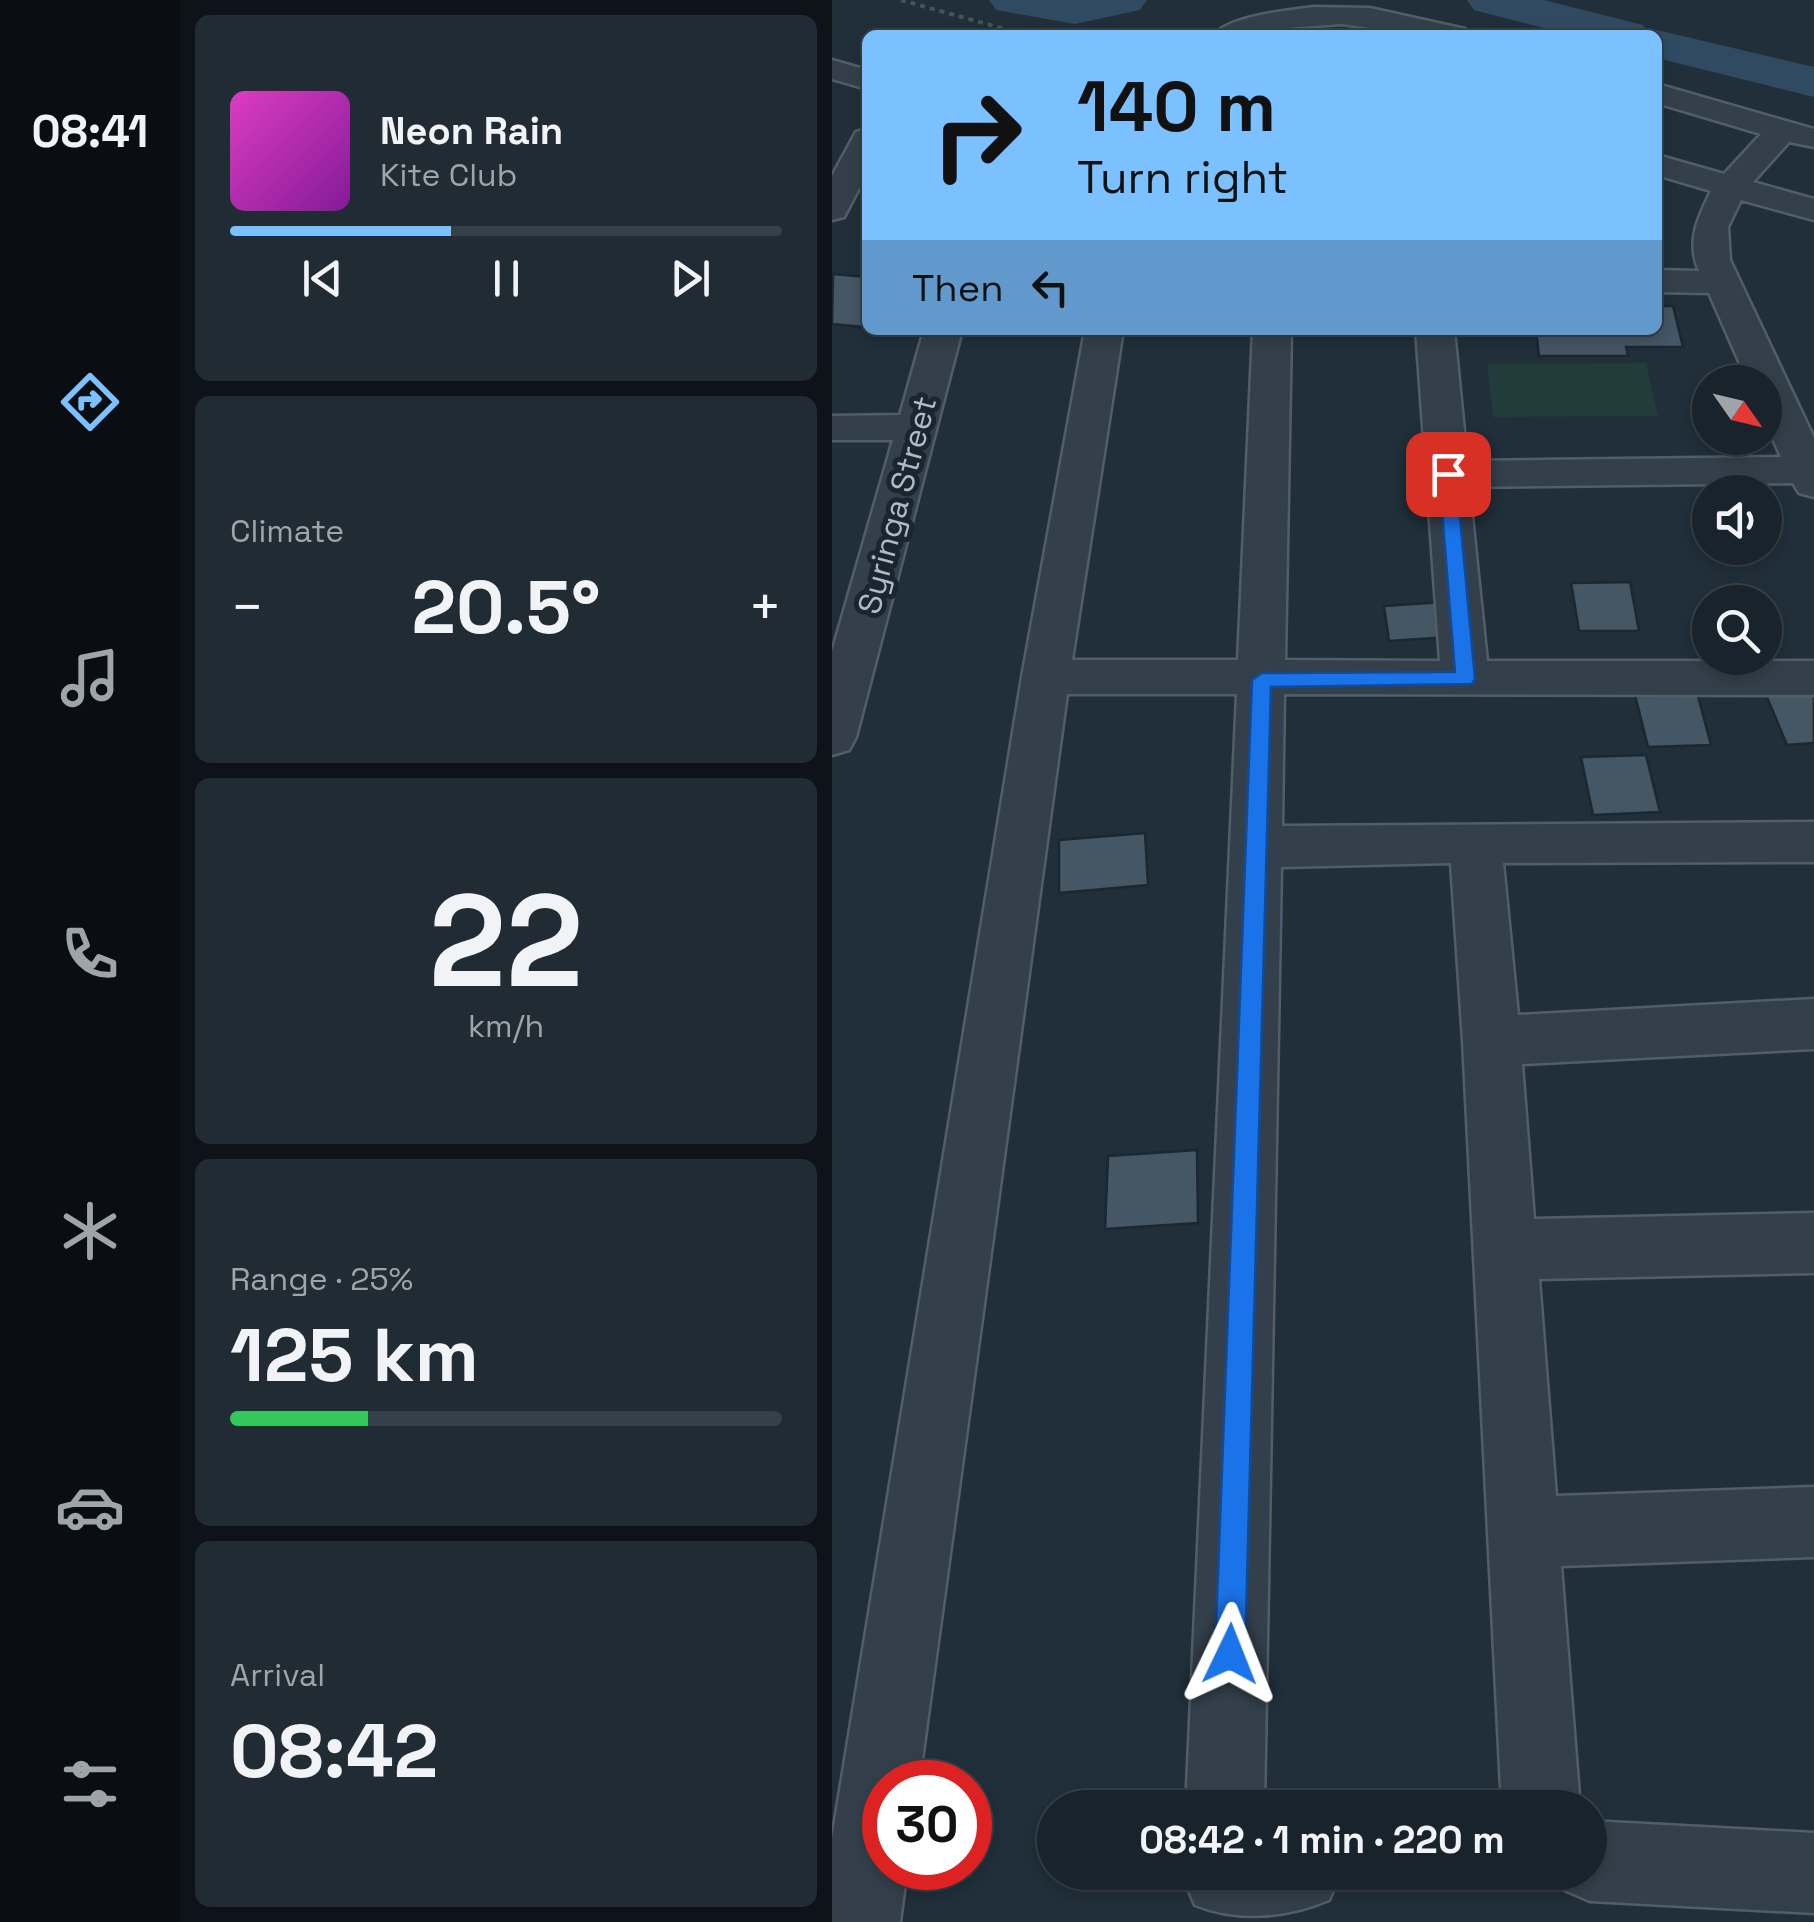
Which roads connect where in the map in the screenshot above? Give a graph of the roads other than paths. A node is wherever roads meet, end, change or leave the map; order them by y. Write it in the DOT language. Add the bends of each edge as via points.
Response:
graph roads {
  1 [pos="1440,26"];
  2 [pos="1250,30"];
  3 [pos="832,69"];
  4 [pos="862,78"];
  5 [pos="1662,95"];
  6 [pos="862,119"];
  7 [pos="1798,134"];
  8 [pos="832,137"];
  9 [pos="862,149"];
  10 [pos="1662,167"];
  11 [pos="1730,187"];
  12 [pos="832,210"];
  13 [pos="1814,210"];
  14 [pos="1662,281"];
  15 [pos="1722,282"];
  16 [pos="942,335"];
  17 [pos="1103,335"];
  18 [pos="1272,335"];
  19 [pos="1436,335"];
  20 [pos="920,426"];
  21 [pos="832,428"];
  22 [pos="1448,474"];
  23 [pos="1810,477"];
  24 [pos="1046,677"];
  25 [pos="1814,678"];
  26 [pos="1465,679"];
  27 [pos="1262,680"];
  28 [pos="832,736"];
  29 [pos="1814,842"];
  30 [pos="1475,843"];
  31 [pos="1256,848"];
  32 [pos="1814,1024"];
  33 [pos="1492,1041"];
  34 [pos="1814,1243"];
  35 [pos="1505,1250"];
  36 [pos="1814,1522"];
  37 [pos="1523,1532"];
  38 [pos="1226,1790"];
  39 [pos="1540,1790"];
  40 [pos="1607,1862"];
  41 [pos="1814,1873"];
  42 [pos="859,1922"];
  1 -- 2 [label="street" via="1353,13"];
  3 -- 4 [label="street"];
  5 -- 7 [label="street"];
  6 -- 8 [label="street"];
  7 -- 11 [label="street"];
  9 -- 12 [label="street"];
  10 -- 11 [label="street"];
  11 -- 13 [label="street"];
  11 -- 15 [label="street" via="1711,226 1712,260"];
  14 -- 15 [label="street"];
  15 -- 23 [label="street"];
  16 -- 20 [label="street, Syringa Street"];
  17 -- 24 [label="street"];
  18 -- 27 [label="street"];
  19 -- 22 [label="street"];
  20 -- 21 [label="street"];
  20 -- 28 [label="street, Syringa Street"];
  22 -- 23 [label="street"];
  22 -- 26 [label="street"];
  24 -- 27 [label="street"];
  24 -- 42 [label="street"];
  25 -- 26 [label="street"];
  26 -- 27 [label="street"];
  27 -- 31 [label="street"];
  29 -- 30 [label="street"];
  30 -- 31 [label="street"];
  30 -- 33 [label="street"];
  31 -- 38 [label="street"];
  32 -- 33 [label="street"];
  33 -- 35 [label="street"];
  34 -- 35 [label="street"];
  35 -- 37 [label="street"];
  36 -- 37 [label="street"];
  37 -- 39 [label="street"];
  40 -- 41 [label="street"];
}
